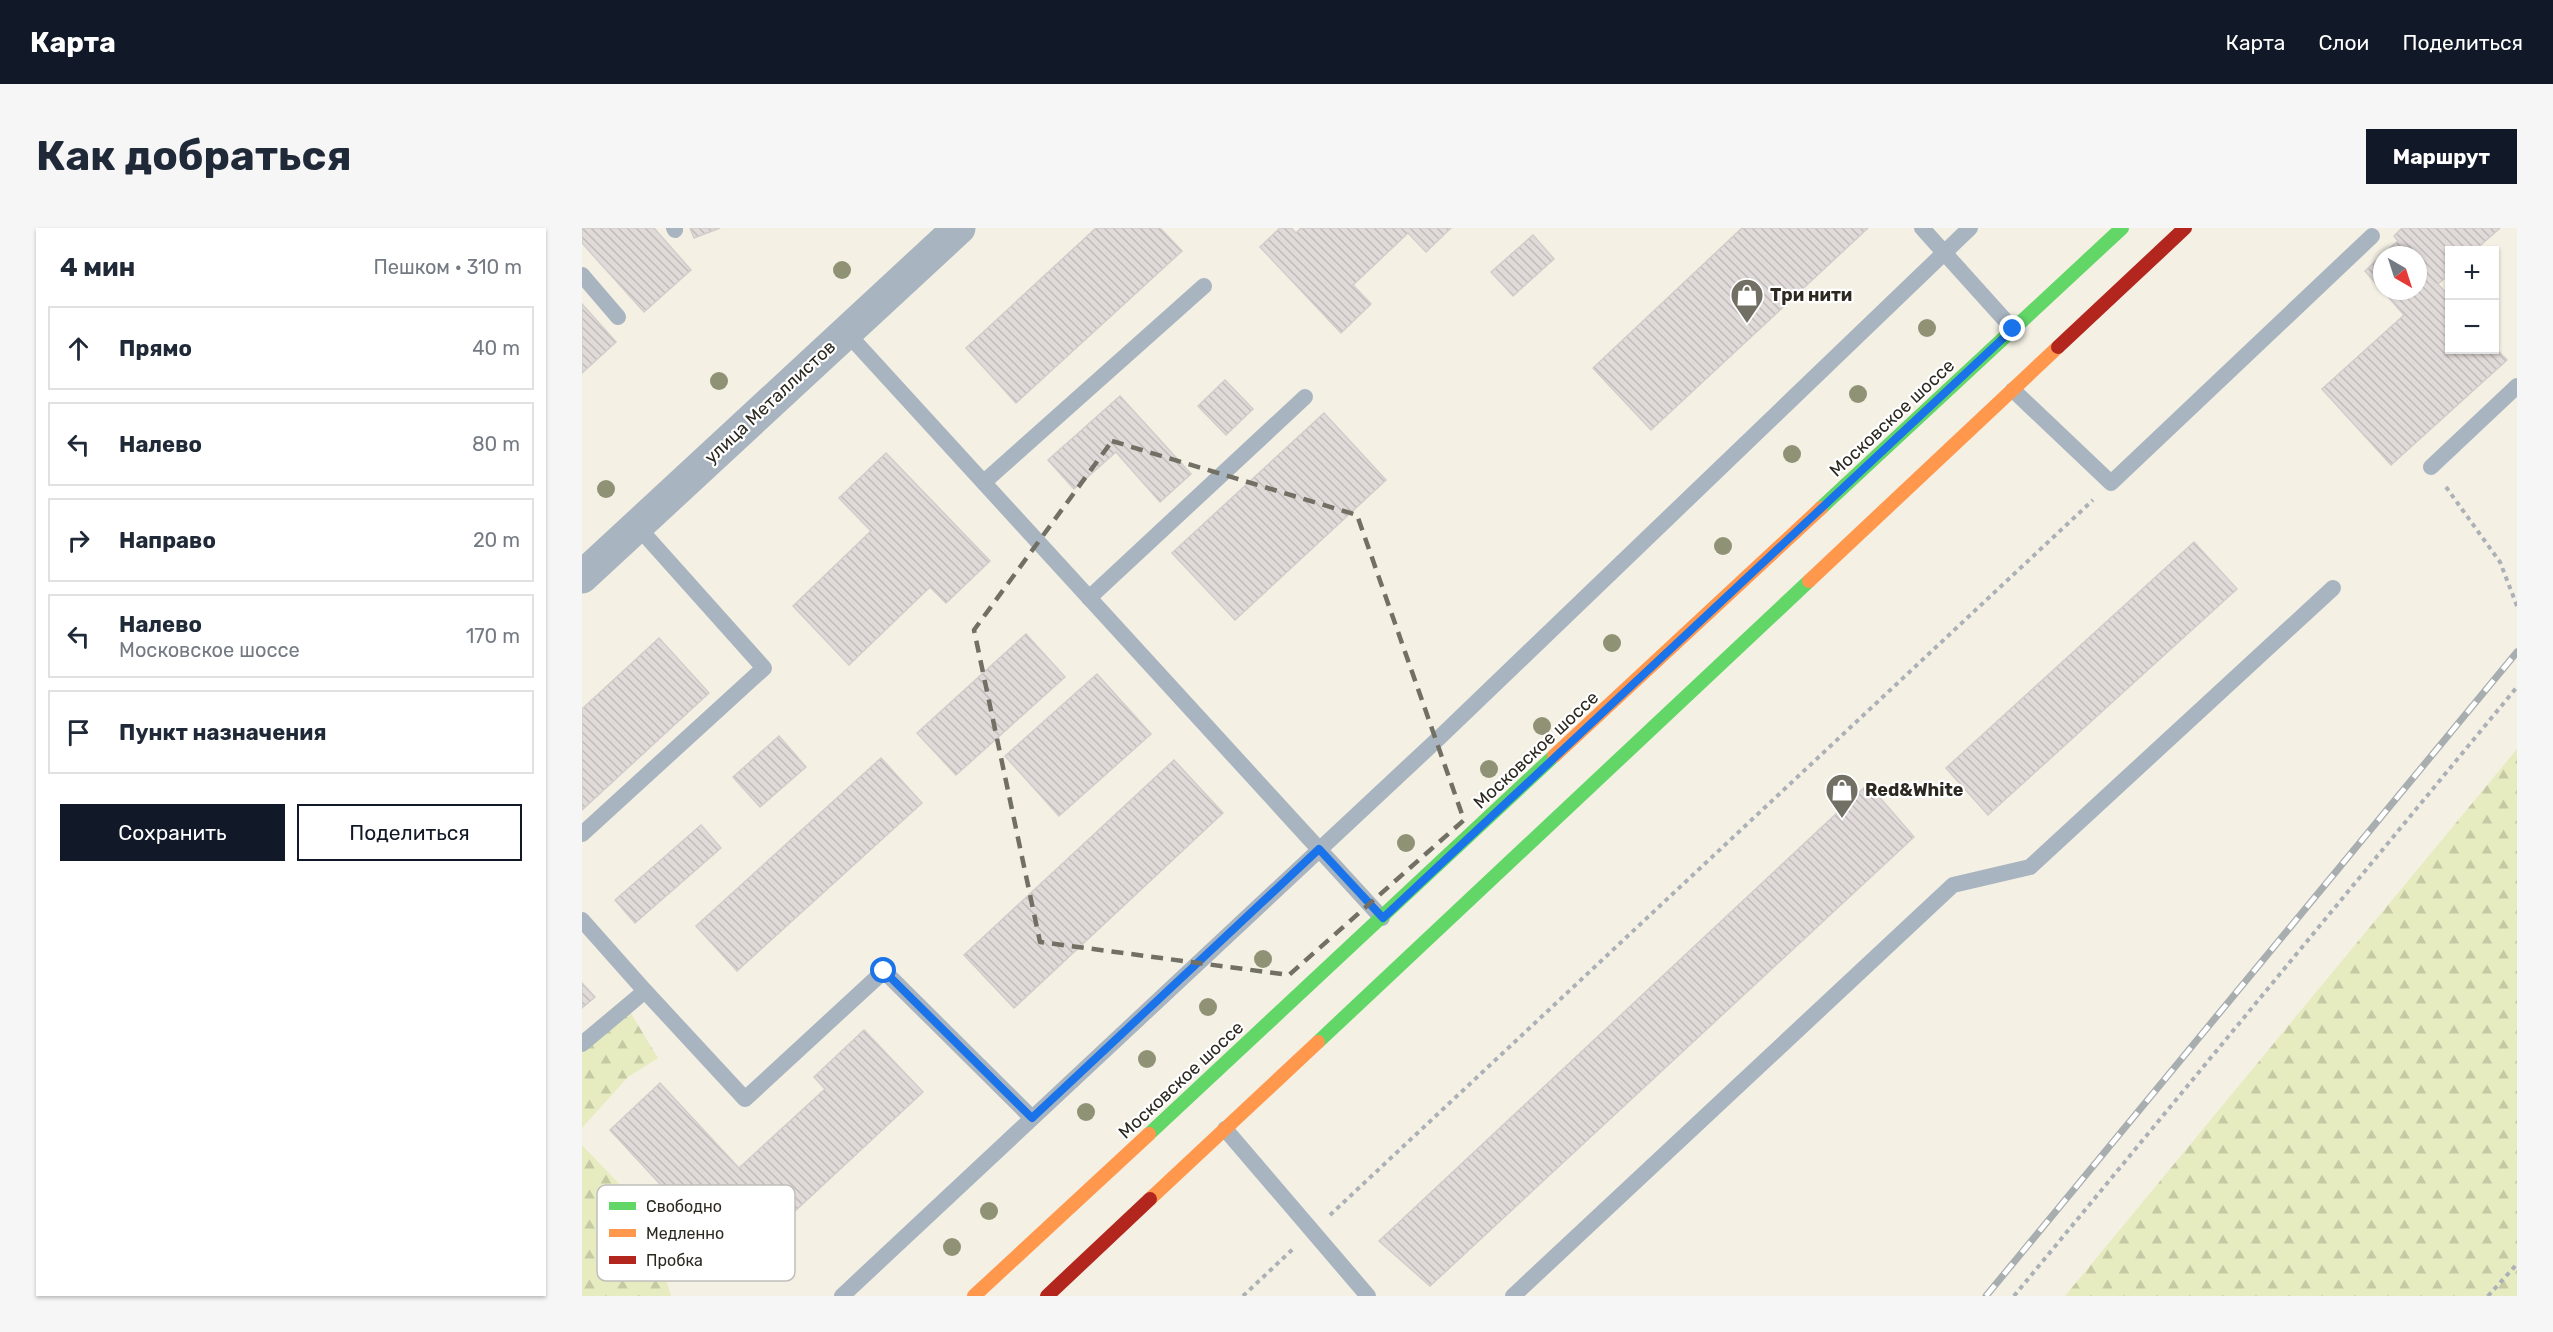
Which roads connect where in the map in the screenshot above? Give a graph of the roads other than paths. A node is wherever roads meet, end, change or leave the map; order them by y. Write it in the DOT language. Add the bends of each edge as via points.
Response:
graph roads {
  1 [pos="959,228"];
  2 [pos="1922,228"];
  3 [pos="1970,228"];
  4 [pos="2122,228"];
  5 [pos="2185,228"];
  6 [pos="2372,231"];
  7 [pos="1943,252"];
  8 [pos="582,275"];
  9 [pos="1204,285"];
  10 [pos="618,317"];
  11 [pos="2013,329"];
  12 [pos="846,332"];
  13 [pos="2517,386"];
  14 [pos="2013,390"];
  15 [pos="1305,398"];
  16 [pos="2431,467"];
  17 [pos="984,482"];
  18 [pos="637,526"];
  19 [pos="582,577"];
  20 [pos="2332,588"];
  21 [pos="1089,598"];
  22 [pos="582,834"];
  23 [pos="1319,849"];
  24 [pos="1383,918"];
  25 [pos="582,920"];
  26 [pos="645,991"];
  27 [pos="582,1044"];
  28 [pos="1032,1118"];
  29 [pos="1225,1130"];
  30 [pos="842,1296"];
  31 [pos="974,1296"];
  32 [pos="1047,1296"];
  33 [pos="1368,1296"];
  34 [pos="1513,1296"];
  1 -- 12 [label="street, улица Металлистов"];
  2 -- 7 [label="lane"];
  3 -- 7 [label="lane"];
  4 -- 11 [label="main road, Московское шоссе"];
  5 -- 14 [label="main road"];
  6 -- 14 [label="lane" via="2111,483"];
  7 -- 11 [label="lane"];
  7 -- 23 [label="lane"];
  8 -- 10 [label="lane"];
  9 -- 17 [label="lane"];
  11 -- 24 [label="main road, Московское шоссе"];
  12 -- 17 [label="lane"];
  12 -- 18 [label="street, улица Металлистов"];
  13 -- 16 [label="lane"];
  14 -- 29 [label="main road"];
  15 -- 21 [label="lane"];
  17 -- 21 [label="lane"];
  18 -- 19 [label="street, улица Металлистов"];
  18 -- 22 [label="lane" via="764,668"];
  20 -- 34 [label="lane" via="2030,867 1953,885"];
  21 -- 23 [label="lane"];
  23 -- 24 [label="lane"];
  23 -- 28 [label="lane"];
  24 -- 31 [label="main road, Московское шоссе"];
  25 -- 26 [label="lane"];
  26 -- 27 [label="lane"];
  26 -- 28 [label="lane" via="745,1099 884,971"];
  28 -- 30 [label="lane"];
  29 -- 32 [label="main road"];
  29 -- 33 [label="lane"];
}
